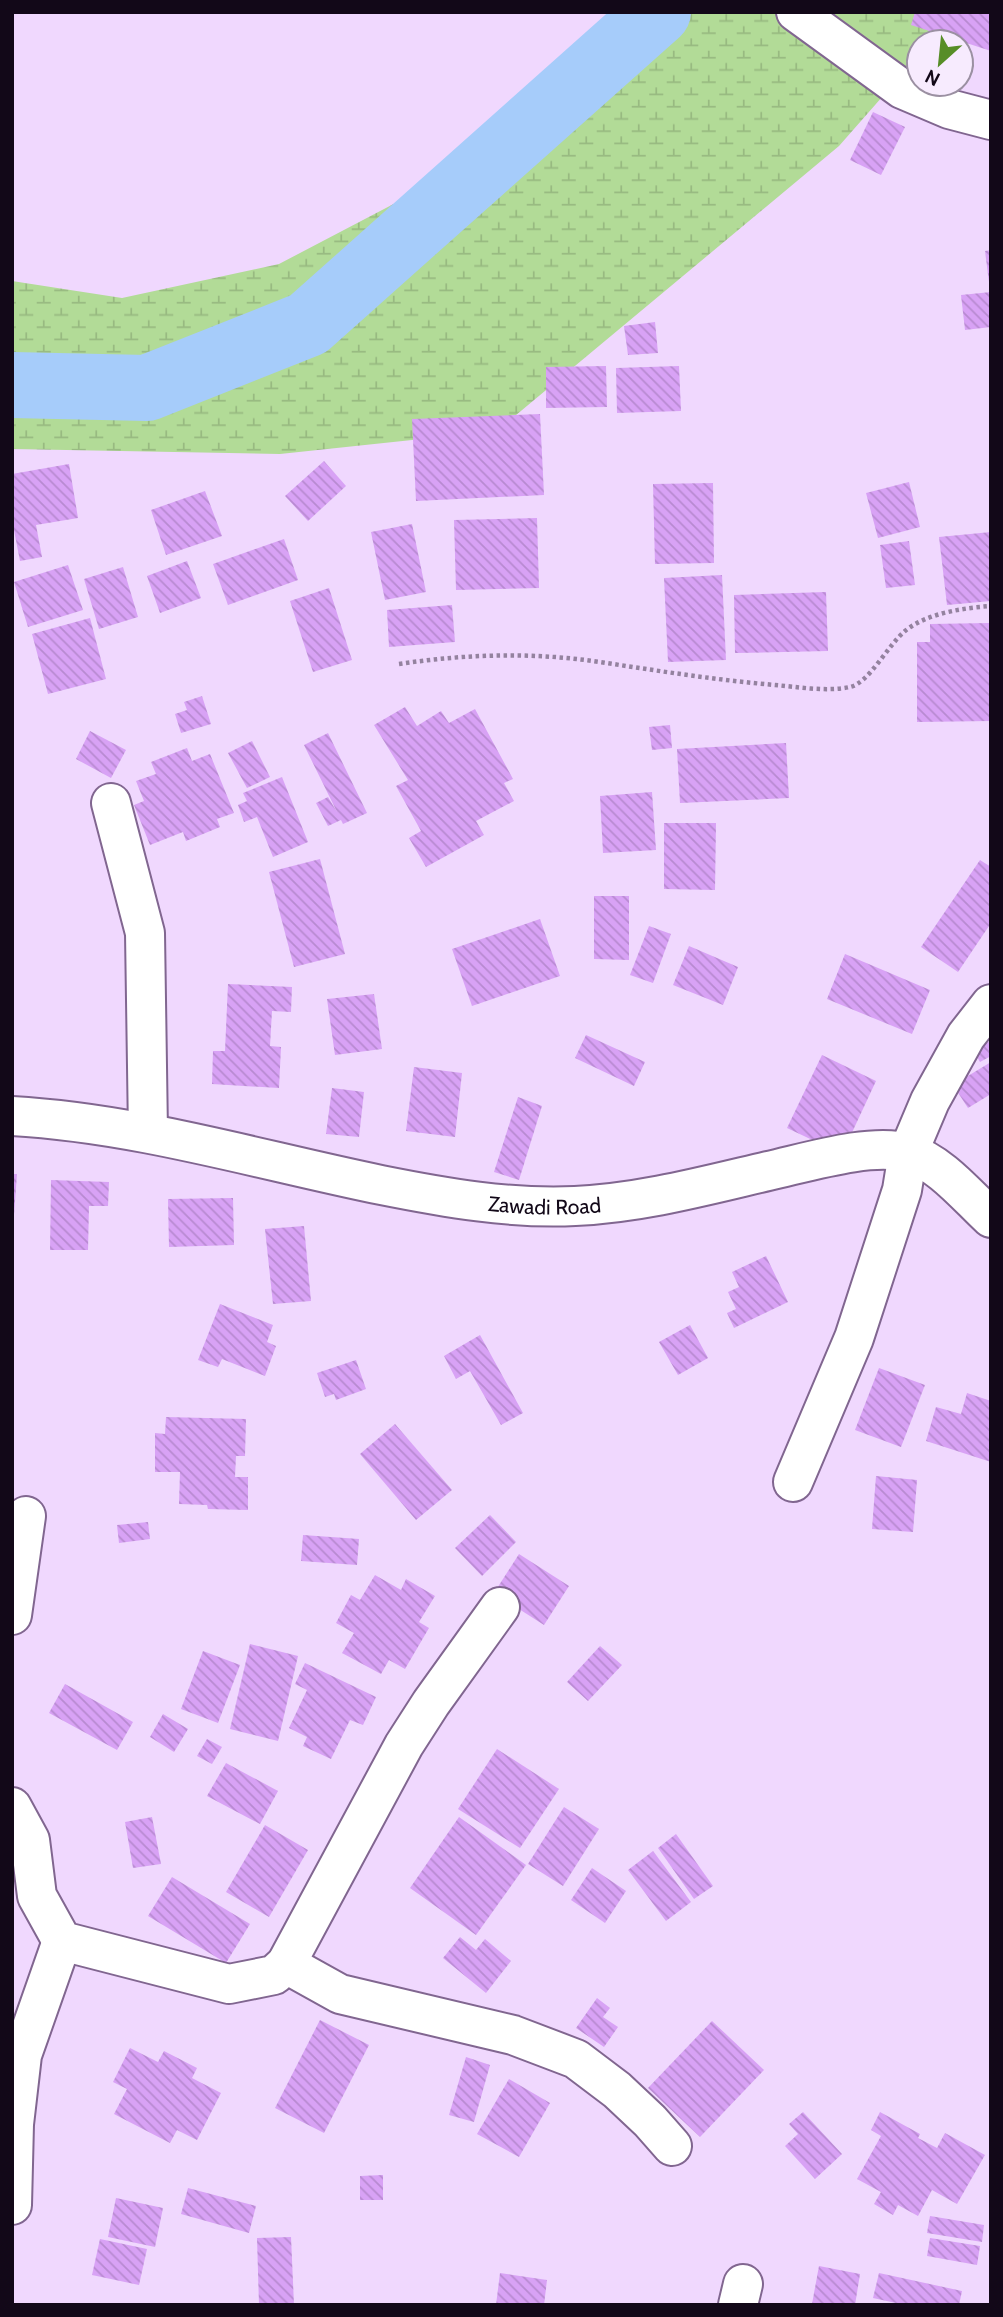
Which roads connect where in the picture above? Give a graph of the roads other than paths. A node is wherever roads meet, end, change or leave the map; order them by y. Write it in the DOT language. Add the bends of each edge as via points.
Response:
graph roads {
  1 [pos="796,12"];
  2 [pos="991,120"];
  3 [pos="111,803"];
  4 [pos="991,1004"];
  5 [pos="12,1116"];
  6 [pos="148,1133"];
  7 [pos="908,1153"];
  8 [pos="991,1218"];
  9 [pos="793,1482"];
  10 [pos="26,1516"];
  11 [pos="500,1607"];
  12 [pos="12,1615"];
  13 [pos="12,1807"];
  14 [pos="62,1941"];
  15 [pos="286,1964"];
  16 [pos="671,2146"];
  17 [pos="12,2205"];
  1 -- 2 [label="street" via="902,89"];
  3 -- 6 [label="street" via="145,933"];
  4 -- 7 [label="street" via="950,1062"];
  5 -- 6 [label="street, Zawadi Road" via="67,1119"];
  6 -- 7 [label="street, Zawadi Road" via="408,1190 536,1208 621,1203 877,1149"];
  7 -- 8 [label="street" via="940,1171"];
  7 -- 9 [label="street" via="902,1189 854,1338"];
  10 -- 12 [label="street"];
  11 -- 15 [label="street" via="404,1745"];
  13 -- 14 [label="street" via="30,1840 37,1896"];
  14 -- 15 [label="street" via="229,1984 274,1975"];
  14 -- 17 [label="street" via="22,2055"];
  15 -- 16 [label="street" via="340,1994 513,2035 576,2059 617,2090"];
}
